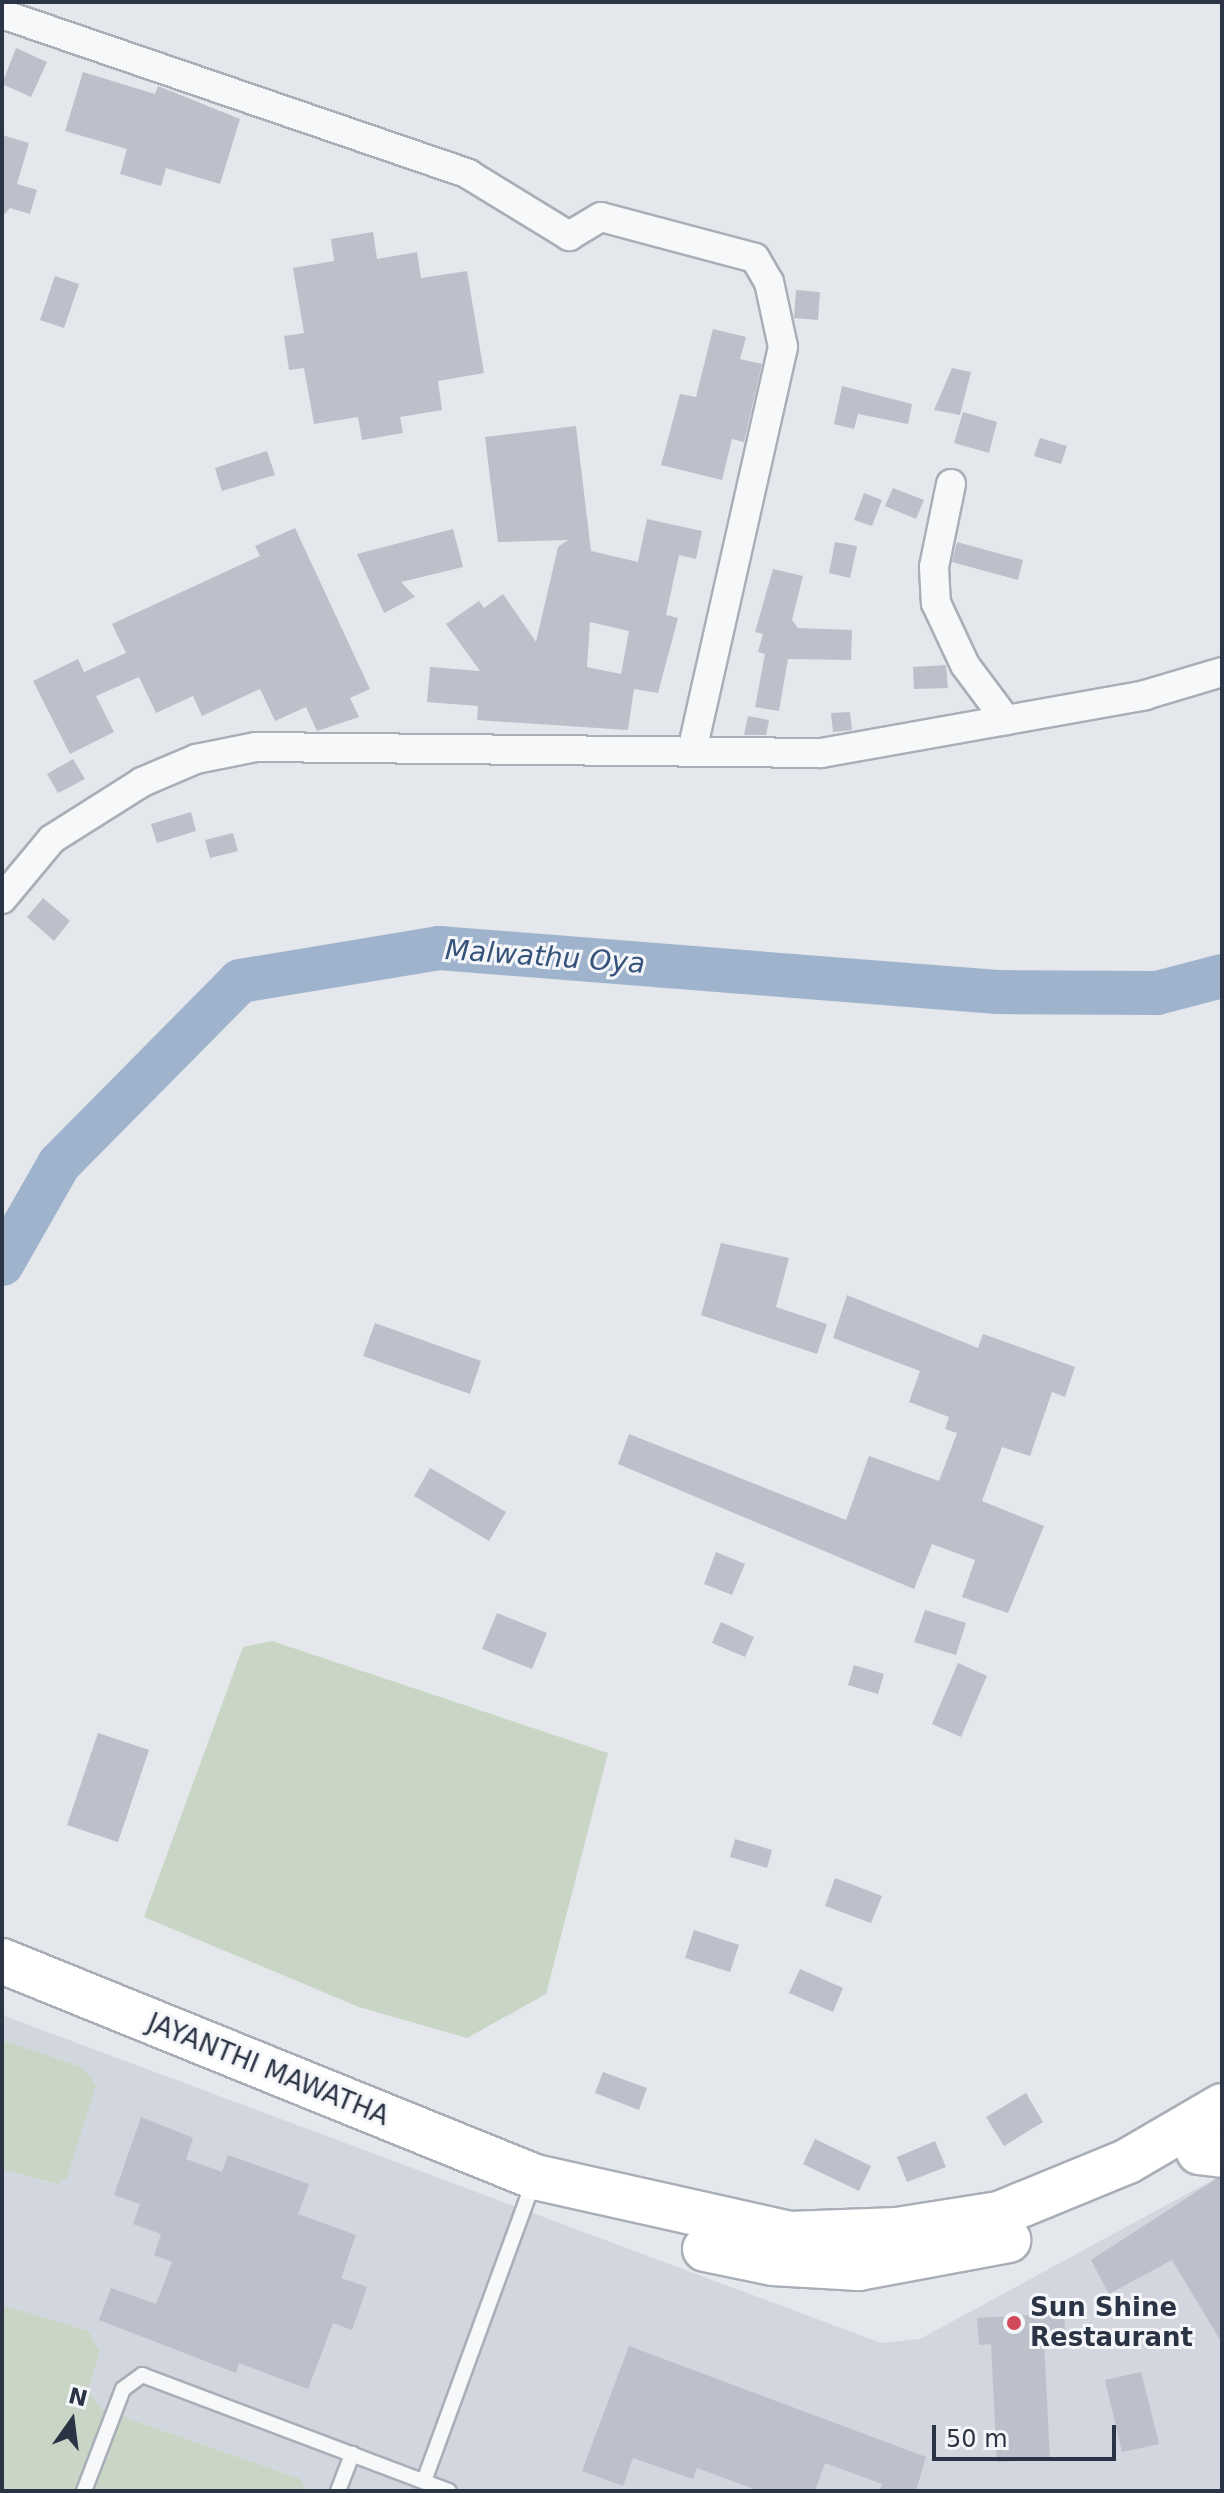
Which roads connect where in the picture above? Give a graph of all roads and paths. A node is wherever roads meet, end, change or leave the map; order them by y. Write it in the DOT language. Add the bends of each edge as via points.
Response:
graph roads {
  1 [pos="2,14"];
  2 [pos="951,484"];
  3 [pos="1222,672"];
  4 [pos="1006,720"];
  5 [pos="692,752"];
  6 [pos="2,899"];
  7 [pos="2,1961"];
  8 [pos="1222,2106"];
  9 [pos="1214,2148"];
  10 [pos="535,2177"];
  11 [pos="352,2454"];
  12 [pos="424,2481"];
  13 [pos="84,2491"];
  14 [pos="338,2491"];
  15 [pos="449,2491"];
  1 -- 5 [label="street" via="468,174 569,236 601,217 755,258 769,282 783,347"];
  2 -- 4 [label="street" via="934,567 936,603 965,665"];
  3 -- 4 [label="street" via="1145,695"];
  4 -- 5 [label="street" via="821,753"];
  5 -- 6 [label="street" via="256,747 196,759 142,782 52,839"];
  7 -- 10 [label="highway, JAYANTHI MAWATHA"];
  8 -- 10 [label="highway, JAYANTHI MAWATHA" via="1060,2194 999,2214 897,2230 789,2234 735,2226"];
  9 -- 10 [label="highway, JAYANTHI MAWATHA" via="1064,2223 959,2252 859,2268 773,2263 663,2239 600,2219"];
  10 -- 12 [label="lane"];
  11 -- 12 [label="lane"];
  11 -- 13 [label="lane" via="142,2375 123,2389"];
  11 -- 14 [label="lane"];
  12 -- 15 [label="lane"];
}
